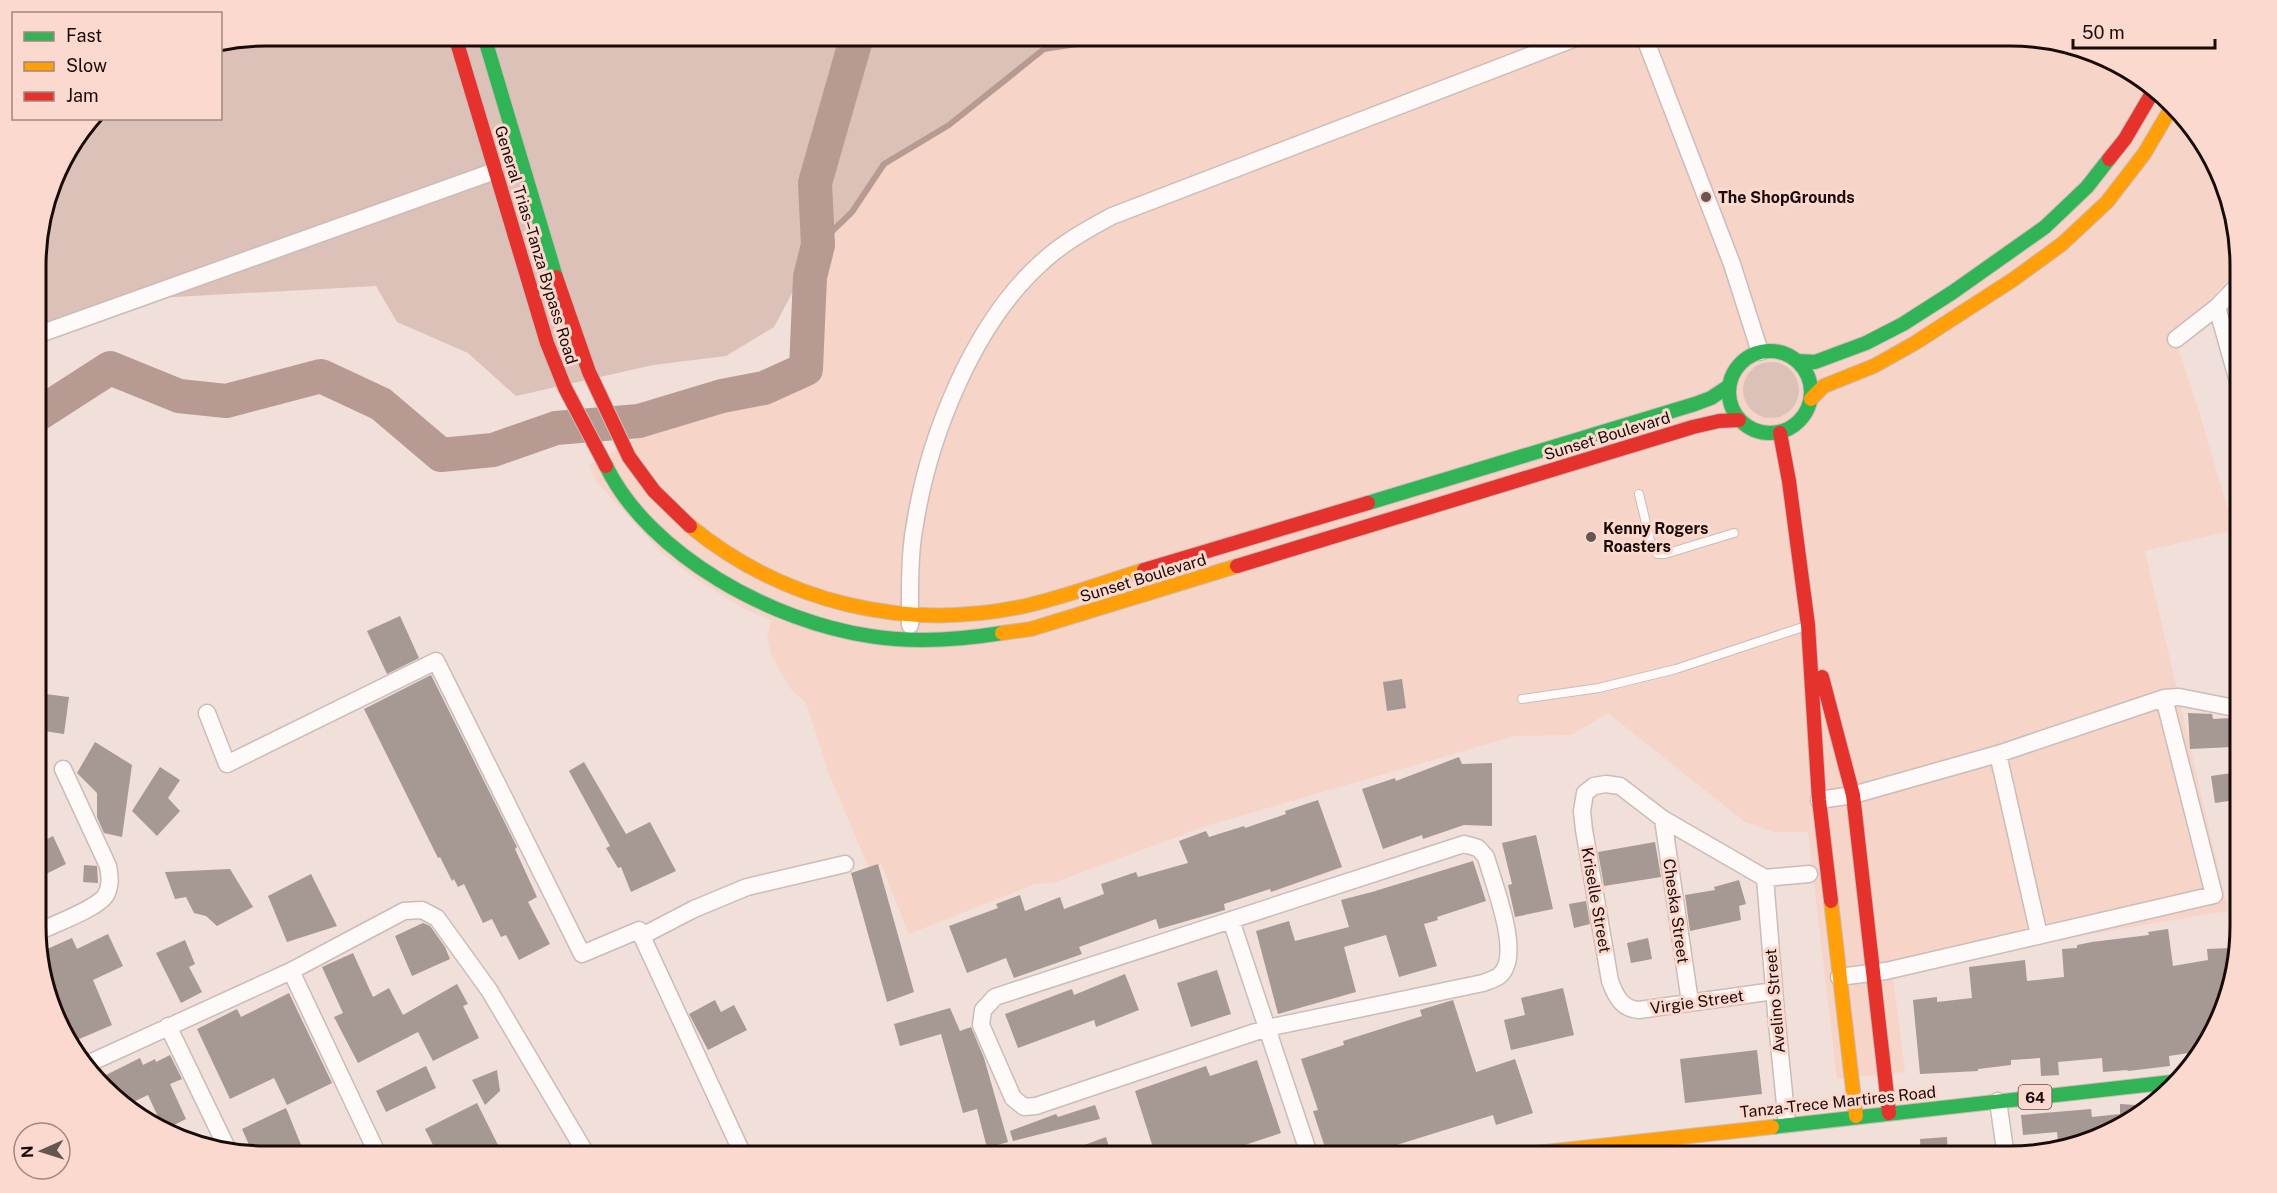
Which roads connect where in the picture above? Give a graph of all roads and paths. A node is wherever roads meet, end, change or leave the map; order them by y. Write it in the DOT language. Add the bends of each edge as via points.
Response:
graph roads {
  1 [pos="458,46"];
  2 [pos="487,46"];
  3 [pos="1555,46"];
  4 [pos="1648,46"];
  5 [pos="2150,96"];
  6 [pos="2168,113"];
  7 [pos="495,171"];
  8 [pos="2230,293"];
  9 [pos="2217,307"];
  10 [pos="46,333"];
  11 [pos="2176,339"];
  12 [pos="2230,351"];
  13 [pos="1760,352"];
  14 [pos="1798,361"];
  15 [pos="1730,386"];
  16 [pos="1811,399"];
  17 [pos="1740,420"];
  18 [pos="1780,433"];
  19 [pos="624,446"];
  20 [pos="603,458"];
  21 [pos="1639,494"];
  22 [pos="1734,532"];
  23 [pos="910,615"];
  24 [pos="1808,625"];
  25 [pos="909,641"];
  26 [pos="2164,698"];
  27 [pos="1522,699"];
  28 [pos="2230,707"];
  29 [pos="207,713"];
  30 [pos="1998,754"];
  31 [pos="63,769"];
  32 [pos="1853,795"];
  33 [pos="1819,800"];
  34 [pos="1663,819"];
  35 [pos="844,864"];
  36 [pos="1809,874"];
  37 [pos="1765,878"];
  38 [pos="1231,920"];
  39 [pos="46,928"];
  40 [pos="2039,935"];
  41 [pos="642,936"];
  42 [pos="291,971"];
  43 [pos="1874,973"];
  44 [pos="1839,977"];
  45 [pos="1774,991"];
  46 [pos="1690,1002"];
  47 [pos="1622,1004"];
  48 [pos="168,1026"];
  49 [pos="1267,1028"];
  50 [pos="93,1061"];
  51 [pos="2163,1085"];
  52 [pos="1998,1101"];
  53 [pos="1889,1113"];
  54 [pos="1856,1116"];
  55 [pos="1787,1124"];
  56 [pos="224,1142"];
  57 [pos="374,1147"];
  58 [pos="582,1147"];
  59 [pos="739,1147"];
  60 [pos="1307,1147"];
  61 [pos="1609,1147"];
  62 [pos="2005,1147"];
  1 -- 7 [label="main road, General Trias–Tanza Bypass Road"];
  2 -- 19 [label="main road, General Trias–Tanza Bypass Road" via="562,298 596,390"];
  3 -- 23 [label="street" via="1112,216 1061,246 1039,265 989,324 959,380 930,455 914,525"];
  4 -- 13 [label="street" via="1732,264"];
  5 -- 14 [label="main road" via="2125,139 2087,187 2045,226 1903,324 1831,357 1815,362"];
  6 -- 16 [label="main road" via="2144,154 2107,202 2062,244 1915,344 1824,386"];
  7 -- 10 [label="street"];
  7 -- 20 [label="main road, General Trias–Tanza Bypass Road" via="543,331 572,402"];
  8 -- 9 [label="street"];
  9 -- 11 [label="street"];
  9 -- 12 [label="street"];
  13 -- 14 [label="main road" via="1780,352"];
  13 -- 15 [label="main road" via="1743,361"];
  14 -- 16 [label="main road" via="1809,378"];
  15 -- 17 [label="main road" via="1730,404"];
  15 -- 23 [label="main road, Sunset Boulevard" via="1695,404 1026,606 946,616"];
  16 -- 18 [label="main road" via="1804,417"];
  17 -- 18 [label="main road" via="1758,432"];
  17 -- 25 [label="main road, Sunset Boulevard" via="1693,427 1031,629 946,641"];
  18 -- 24 [label="main road"];
  19 -- 23 [label="main road, Sunset Boulevard" via="642,477 691,529 762,576 831,604"];
  20 -- 25 [label="main road, Sunset Boulevard" via="618,489 672,546 749,597 825,628"];
  21 -- 22 [label="lane" via="1651,544 1658,554"];
  23 -- 25 [label="street"];
  24 -- 27 [label="lane" via="1676,669 1599,688"];
  24 -- 32 [label="main road"];
  24 -- 33 [label="main road"];
  26 -- 28 [label="street" via="2179,697"];
  26 -- 30 [label="street"];
  26 -- 40 [label="street" via="2214,895"];
  29 -- 41 [label="street" via="226,764 436,661 582,954 639,930"];
  30 -- 32 [label="street"];
  30 -- 40 [label="street"];
  31 -- 39 [label="street" via="108,866 111,881 106,895 96,904"];
  32 -- 33 [label="street"];
  32 -- 43 [label="main road"];
  33 -- 44 [label="main road"];
  34 -- 37 [label="street"];
  34 -- 46 [label="street, Cheska Street"];
  34 -- 47 [label="street, Kriselle Street" via="1620,786 1594,786 1585,793 1584,830 1610,981"];
  35 -- 41 [label="street" via="747,887"];
  36 -- 37 [label="street"];
  37 -- 45 [label="street, Avelino Street"];
  38 -- 49 [label="street"];
  38 -- 49 [label="street" via="995,997 983,1010 981,1025 1013,1098 1024,1107"];
  38 -- 49 [label="street" via="1464,844 1478,848 1486,857 1510,941 1508,960 1500,975 1483,983"];
  40 -- 43 [label="street"];
  41 -- 59 [label="street"];
  42 -- 48 [label="street"];
  42 -- 57 [label="street"];
  42 -- 58 [label="street" via="404,911 422,910 436,918 489,990"];
  43 -- 44 [label="street"];
  43 -- 53 [label="main road"];
  44 -- 54 [label="main road"];
  45 -- 46 [label="street, Virgie Street"];
  45 -- 55 [label="street, Avelino Street"];
  46 -- 47 [label="street, Virgie Street" via="1640,1010 1630,1010"];
  48 -- 50 [label="street"];
  48 -- 56 [label="street"];
  49 -- 60 [label="street"];
  51 -- 52 [label="main road, Tanza-Trece Martires Road / 64"];
  52 -- 53 [label="main road, Tanza-Trece Martires Road / 64"];
  52 -- 62 [label="street"];
  53 -- 54 [label="main road, Tanza-Trece Martires Road / 64"];
  54 -- 55 [label="main road, Tanza-Trece Martires Road / 64"];
  55 -- 61 [label="main road, Tanza-Trece Martires Road / 64"];
}
